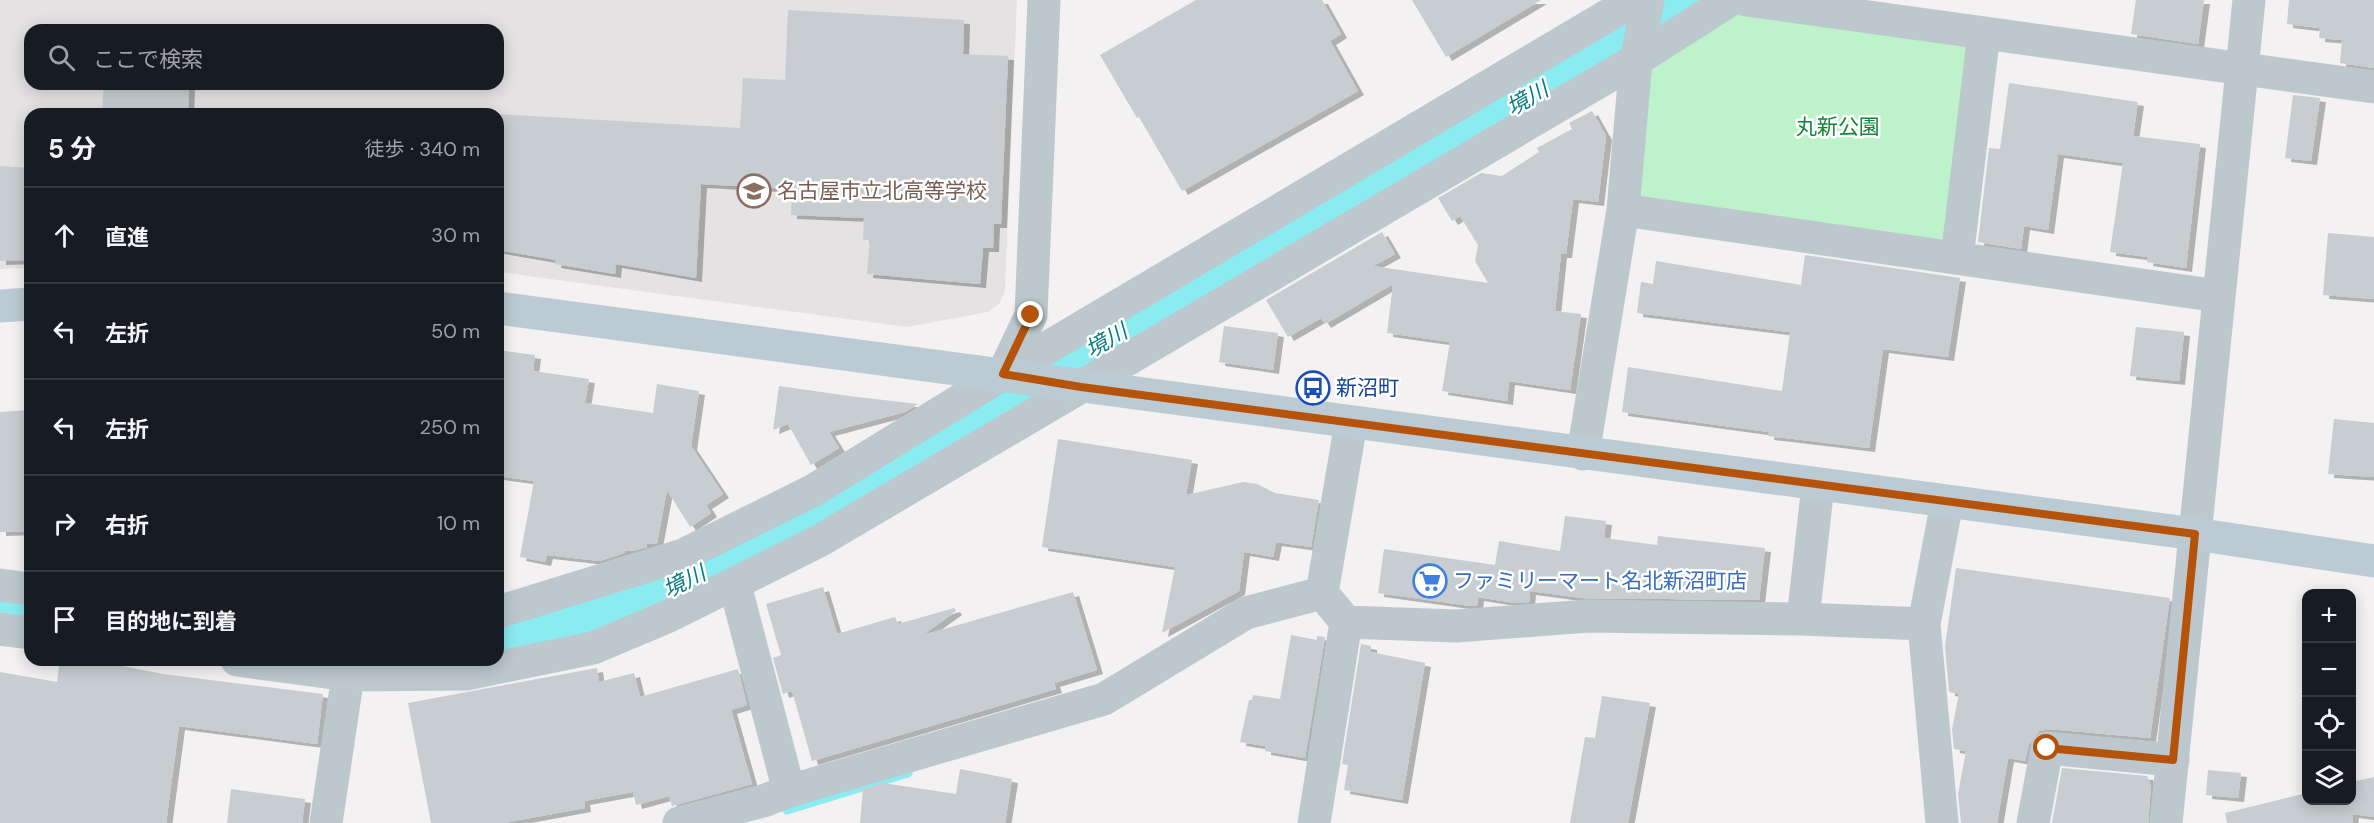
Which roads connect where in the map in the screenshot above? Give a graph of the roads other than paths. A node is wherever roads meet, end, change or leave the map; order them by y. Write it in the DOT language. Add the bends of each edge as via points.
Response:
graph roads {
  1 [pos="1044,0"];
  2 [pos="1634,0"];
  3 [pos="1648,0"];
  4 [pos="1730,0"];
  5 [pos="1746,0"];
  6 [pos="2249,0"];
  7 [pos="1984,33"];
  8 [pos="1636,59"];
  9 [pos="2241,69"];
  10 [pos="2374,87"];
  11 [pos="1623,210"];
  12 [pos="1957,258"];
  13 [pos="2218,296"];
  14 [pos="24,304"];
  15 [pos="0,306"];
  16 [pos="504,309"];
  17 [pos="1009,375"];
  18 [pos="1065,384"];
  19 [pos="1351,423"];
  20 [pos="1583,454"];
  21 [pos="1818,485"];
  22 [pos="1947,502"];
  23 [pos="2195,534"];
  24 [pos="2374,561"];
  25 [pos="0,585"];
  26 [pos="735,585"];
  27 [pos="24,588"];
  28 [pos="1322,593"];
  29 [pos="504,610"];
  30 [pos="1803,619"];
  31 [pos="1346,622"];
  32 [pos="1924,624"];
  33 [pos="0,629"];
  34 [pos="24,632"];
  35 [pos="281,666"];
  36 [pos="348,675"];
  37 [pos="2173,760"];
  38 [pos="770,805"];
  39 [pos="326,823"];
  40 [pos="679,823"];
  41 [pos="1314,823"];
  42 [pos="1942,823"];
  43 [pos="2033,823"];
  44 [pos="2166,823"];
  1 -- 17 [label="street" via="1031,315"];
  2 -- 17 [label="street"];
  3 -- 8 [label="street"];
  4 -- 8 [label="street"];
  5 -- 7 [label="street"];
  6 -- 9 [label="street"];
  7 -- 9 [label="street"];
  7 -- 12 [label="street"];
  8 -- 11 [label="street"];
  8 -- 18 [label="street"];
  9 -- 10 [label="street"];
  9 -- 13 [label="street"];
  11 -- 12 [label="street"];
  11 -- 20 [label="street"];
  12 -- 13 [label="street"];
  13 -- 23 [label="street"];
  14 -- 15 [label="street"];
  16 -- 17 [label="street"];
  17 -- 18 [label="street"];
  17 -- 29 [label="street" via="814,490 683,555"];
  18 -- 19 [label="street"];
  18 -- 26 [label="street" via="819,541"];
  19 -- 20 [label="street"];
  19 -- 28 [label="street"];
  20 -- 21 [label="street"];
  21 -- 22 [label="street"];
  21 -- 30 [label="street"];
  22 -- 23 [label="street"];
  22 -- 32 [label="street"];
  23 -- 24 [label="street"];
  23 -- 37 [label="street"];
  25 -- 27 [label="street"];
  26 -- 36 [label="street" via="593,648 466,674"];
  26 -- 38 [label="street"];
  28 -- 31 [label="street"];
  28 -- 38 [label="street" via="1246,613 1104,699"];
  30 -- 31 [label="street" via="1588,616 1456,626"];
  30 -- 32 [label="street"];
  31 -- 41 [label="street"];
  32 -- 42 [label="street"];
  33 -- 34 [label="street"];
  35 -- 36 [label="street"];
  36 -- 39 [label="street"];
  37 -- 43 [label="street" via="2047,748"];
  37 -- 44 [label="street"];
  38 -- 40 [label="street"];
}
